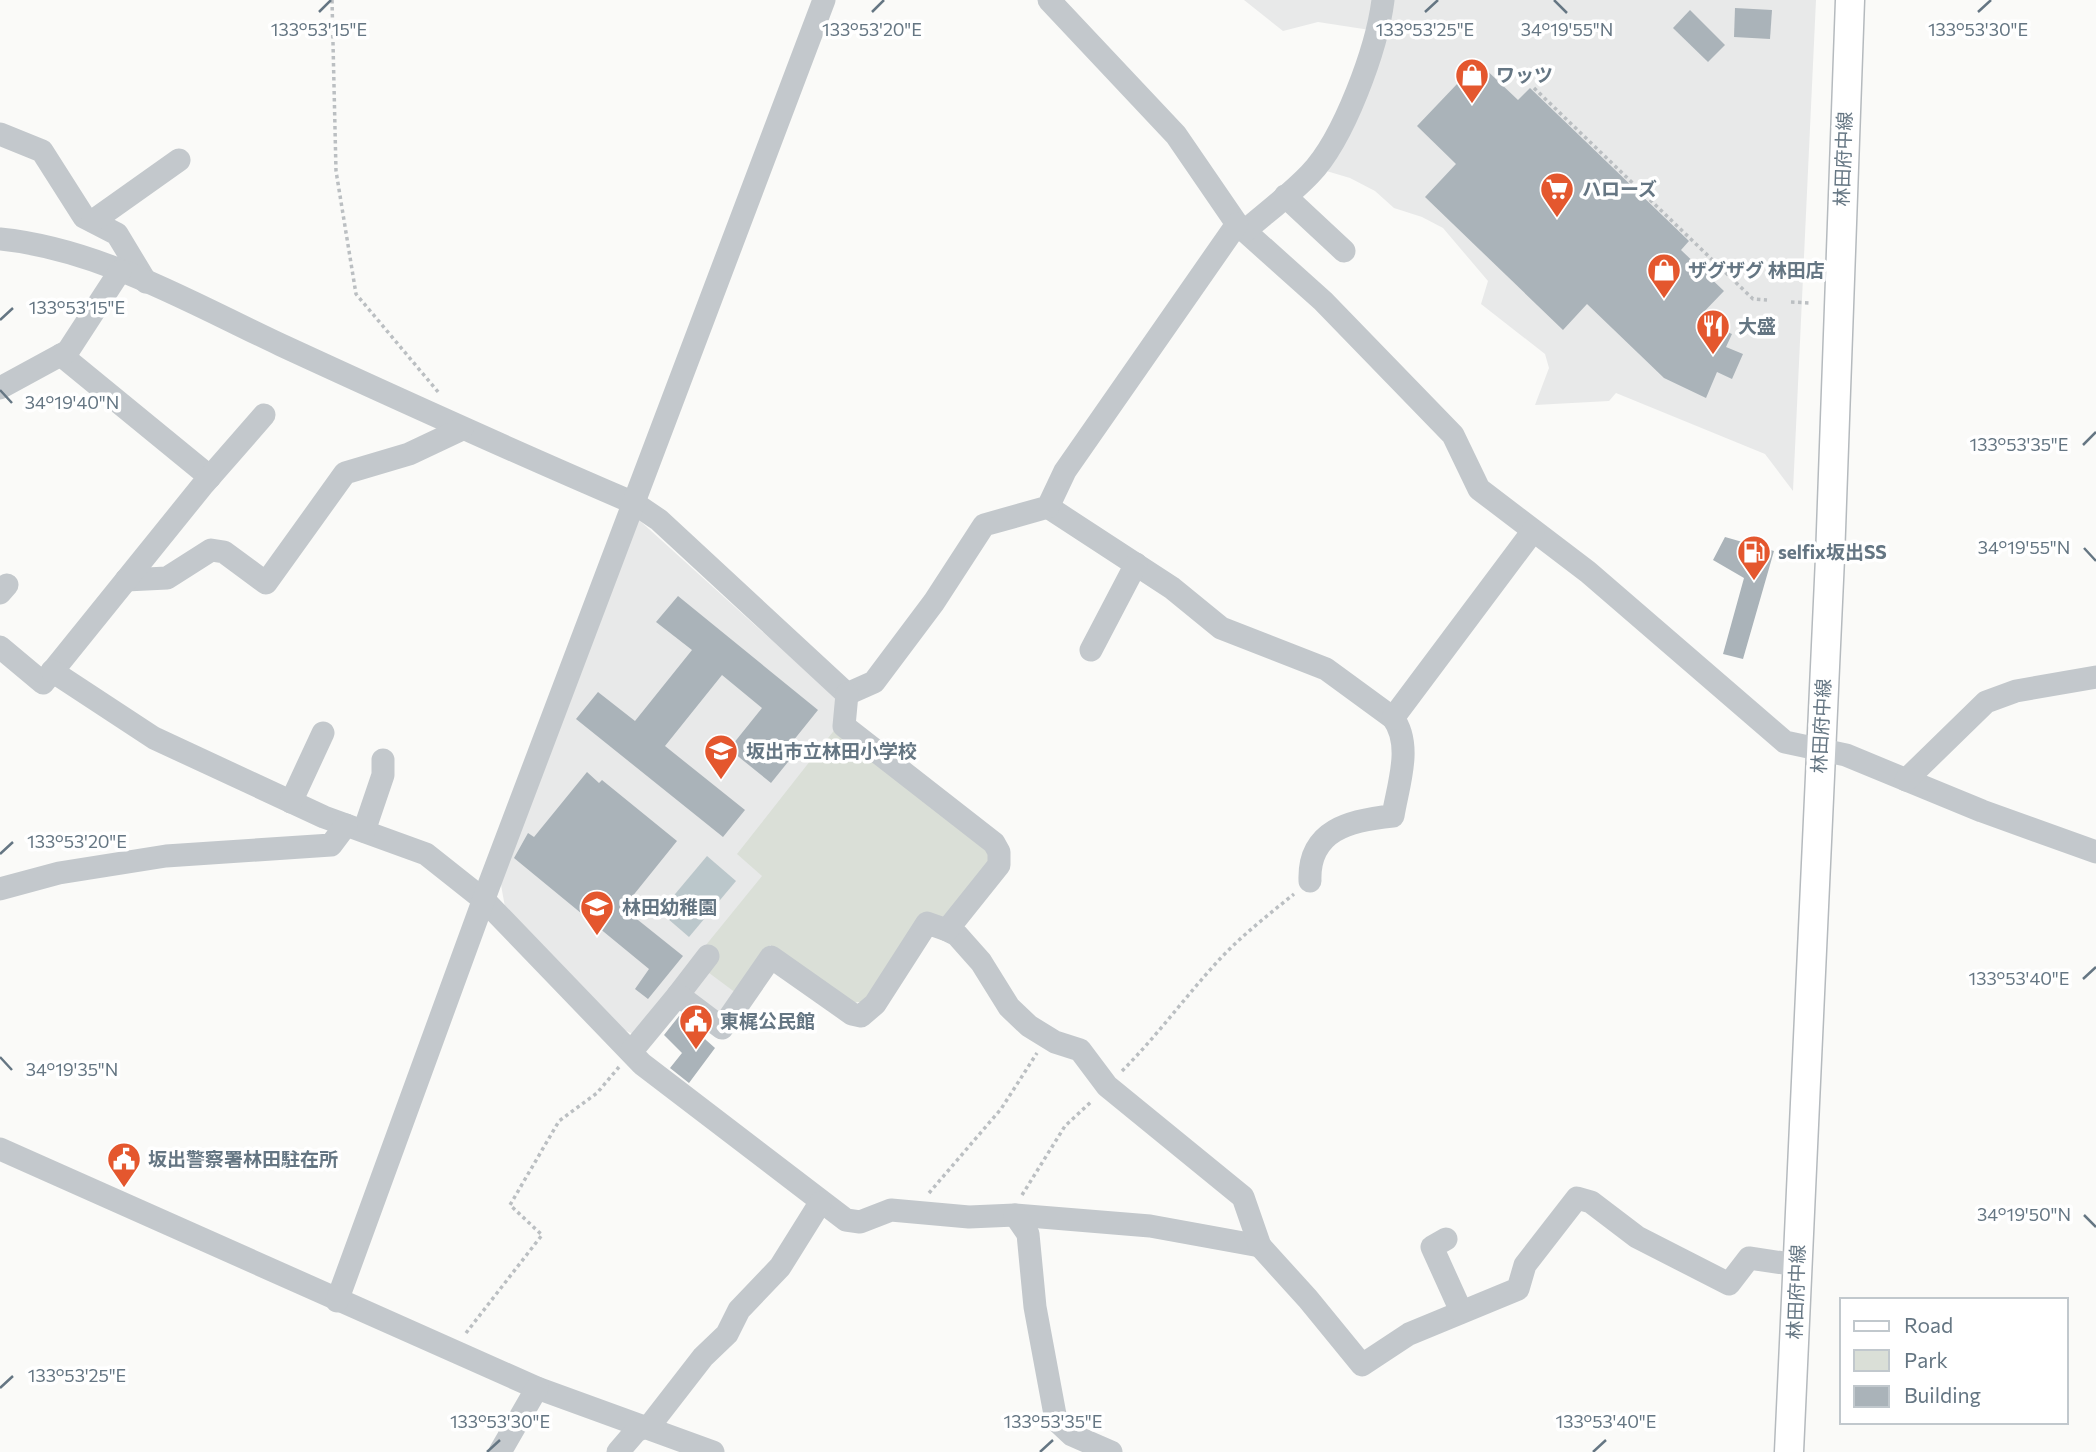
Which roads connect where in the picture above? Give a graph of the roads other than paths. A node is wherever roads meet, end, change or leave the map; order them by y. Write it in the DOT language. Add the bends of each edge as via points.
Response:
graph roads {
  1 [pos="824,0"];
  2 [pos="1049,0"];
  3 [pos="1382,0"];
  4 [pos="1850,0"];
  5 [pos="0,134"];
  6 [pos="179,160"];
  7 [pos="1285,196"];
  8 [pos="93,221"];
  9 [pos="1241,228"];
  10 [pos="0,239"];
  11 [pos="1344,251"];
  12 [pos="120,271"];
  13 [pos="146,282"];
  14 [pos="61,355"];
  15 [pos="0,388"];
  16 [pos="264,415"];
  17 [pos="462,429"];
  18 [pos="209,477"];
  19 [pos="634,503"];
  20 [pos="1048,507"];
  21 [pos="1533,531"];
  22 [pos="1136,564"];
  23 [pos="126,580"];
  24 [pos="0,647"];
  25 [pos="1091,650"];
  26 [pos="52,671"];
  27 [pos="2096,677"];
  28 [pos="847,694"];
  29 [pos="1393,718"];
  30 [pos="323,733"];
  31 [pos="1819,750"];
  32 [pos="383,760"];
  33 [pos="1906,780"];
  34 [pos="290,802"];
  35 [pos="355,828"];
  36 [pos="2096,852"];
  37 [pos="1310,881"];
  38 [pos="1,889"];
  39 [pos="484,900"];
  40 [pos="947,930"];
  41 [pos="708,956"];
  42 [pos="678,995"];
  43 [pos="631,1052"];
  44 [pos="0,1149"];
  45 [pos="820,1203"];
  46 [pos="1015,1215"];
  47 [pos="1446,1239"];
  48 [pos="1260,1245"];
  49 [pos="1797,1265"];
  50 [pos="337,1301"];
  51 [pos="1461,1311"];
  52 [pos="537,1388"];
  53 [pos="644,1427"];
  54 [pos="500,1452"];
  55 [pos="618,1452"];
  56 [pos="713,1452"];
  57 [pos="1111,1452"];
  58 [pos="1789,1452"];
  1 -- 19 [label="street"];
  2 -- 9 [label="street" via="1176,135"];
  3 -- 7 [label="street" via="1369,59 1339,128 1312,172"];
  4 -- 31 [label="main road, 林田府中線"];
  5 -- 8 [label="street" via="42,151 84,217"];
  6 -- 8 [label="street"];
  7 -- 9 [label="street"];
  7 -- 11 [label="street"];
  8 -- 13 [label="street" via="117,234"];
  9 -- 20 [label="street" via="1065,471"];
  9 -- 21 [label="street" via="1323,301 1453,435 1479,489"];
  10 -- 12 [label="street" via="40,243"];
  12 -- 13 [label="street"];
  12 -- 14 [label="street"];
  13 -- 17 [label="street"];
  14 -- 15 [label="street"];
  14 -- 18 [label="street"];
  16 -- 18 [label="street"];
  17 -- 19 [label="street"];
  17 -- 23 [label="street" via="409,454 345,473 266,583 224,552 211,550 167,578"];
  18 -- 23 [label="street"];
  19 -- 28 [label="street" via="659,520"];
  19 -- 39 [label="street"];
  20 -- 22 [label="street"];
  20 -- 28 [label="street" via="984,525 874,682"];
  21 -- 29 [label="street"];
  21 -- 31 [label="street" via="1588,572 1785,742"];
  22 -- 25 [label="street"];
  22 -- 29 [label="street" via="1221,628 1325,669"];
  23 -- 26 [label="street"];
  24 -- 26 [label="street" via="43,683"];
  26 -- 34 [label="street" via="154,738"];
  27 -- 33 [label="street" via="2016,691 1986,702"];
  28 -- 40 [label="street" via="844,726 999,852 999,865"];
  29 -- 37 [label="street" via="1404,742 1394,816 1350,824 1318,843 1309,861"];
  30 -- 34 [label="street"];
  31 -- 33 [label="street" via="1846,755"];
  31 -- 49 [label="main road, 林田府中線"];
  32 -- 35 [label="street" via="383,775"];
  33 -- 36 [label="street"];
  34 -- 35 [label="street"];
  35 -- 38 [label="street" via="331,845 166,856 59,873"];
  35 -- 39 [label="street" via="426,853"];
  39 -- 43 [label="street"];
  39 -- 50 [label="street"];
  40 -- 42 [label="street" via="928,923 875,1004 861,1016 771,957 722,1028"];
  40 -- 48 [label="street" via="981,962 1009,1007 1029,1026 1080,1050 1107,1086 1243,1197"];
  41 -- 42 [label="street"];
  42 -- 43 [label="street"];
  43 -- 45 [label="street"];
  44 -- 50 [label="street"];
  45 -- 46 [label="street" via="846,1220 860,1222 891,1210 969,1217"];
  45 -- 53 [label="street" via="780,1268 739,1310 727,1334"];
  46 -- 48 [label="street" via="1150,1226"];
  46 -- 57 [label="street" via="1028,1234 1035,1307 1056,1420 1072,1435"];
  47 -- 51 [label="street" via="1432,1247"];
  48 -- 51 [label="street" via="1362,1365 1409,1334"];
  49 -- 51 [label="street" via="1749,1258 1729,1284 1637,1237 1591,1202 1577,1198 1525,1265 1518,1289"];
  49 -- 58 [label="main road, 林田府中線"];
  50 -- 52 [label="street"];
  52 -- 53 [label="street"];
  52 -- 54 [label="street"];
  53 -- 55 [label="street"];
  53 -- 56 [label="street"];
}
